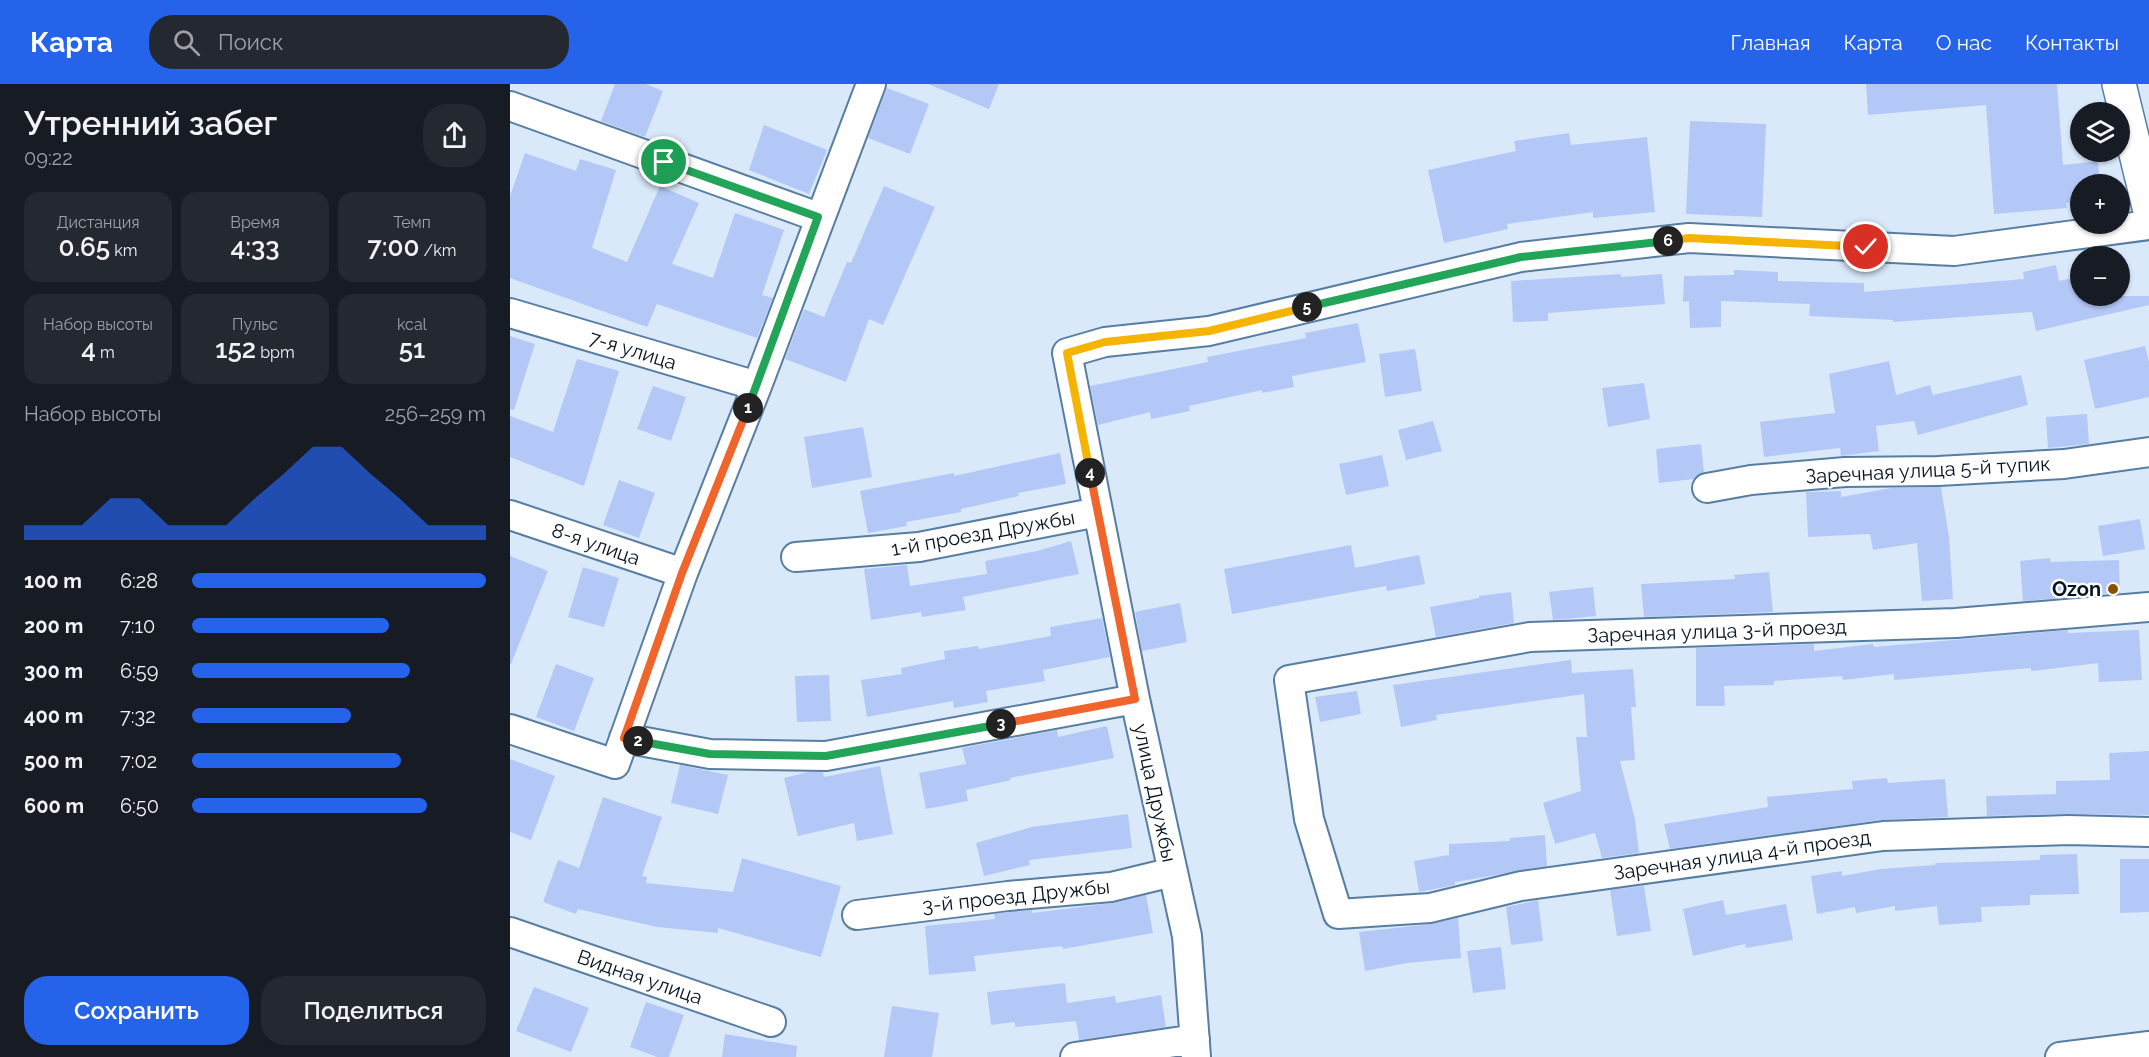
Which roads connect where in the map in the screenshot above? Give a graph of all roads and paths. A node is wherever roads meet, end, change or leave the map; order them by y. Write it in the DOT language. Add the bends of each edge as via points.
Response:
graph roads {
  1 [pos="871,84"];
  2 [pos="2120,84"];
  3 [pos="510,106"];
  4 [pos="2149,207"];
  5 [pos="818,217"];
  6 [pos="2149,225"];
  7 [pos="510,313"];
  8 [pos="757,386"];
  9 [pos="2149,452"];
  10 [pos="1707,488"];
  11 [pos="1098,512"];
  12 [pos="510,515"];
  13 [pos="796,557"];
  14 [pos="682,573"];
  15 [pos="2149,607"];
  16 [pos="1135,699"];
  17 [pos="510,729"];
  18 [pos="620,751"];
  19 [pos="2149,832"];
  20 [pos="1173,872"];
  21 [pos="1338,914"];
  22 [pos="857,915"];
  23 [pos="510,932"];
  24 [pos="771,1022"];
  25 [pos="2149,1047"];
  26 [pos="1195,1048"];
  27 [pos="1075,1057"];
  28 [pos="2060,1057"];
  1 -- 5 [label="street"];
  2 -- 4 [label="main road"];
  3 -- 5 [label="street"];
  5 -- 8 [label="street"];
  6 -- 11 [label="street, улица Дружбы" via="1954,251 1689,238 1521,257 1209,331 1105,342 1067,353"];
  7 -- 8 [label="street, 7-я улица"];
  8 -- 14 [label="street"];
  9 -- 10 [label="street, Заречная улица 5-й тупик" via="2064,464 1845,472"];
  11 -- 13 [label="street, 1-й проезд Дружбы" via="919,548"];
  11 -- 16 [label="street, улица Дружбы"];
  12 -- 14 [label="street, 8-я улица"];
  14 -- 18 [label="street"];
  15 -- 21 [label="street, Заречная улица 3-й проезд" via="1956,623 1530,637 1289,680 1309,819"];
  16 -- 18 [label="street" via="826,756"];
  16 -- 20 [label="street, улица Дружбы"];
  17 -- 18 [label="street"];
  19 -- 21 [label="street, Заречная улица 4-й проезд" via="2068,830 1882,836 1521,886 1430,908"];
  20 -- 22 [label="street, 3-й проезд Дружбы" via="1111,887"];
  20 -- 26 [label="street, улица Дружбы" via="1187,936"];
  23 -- 24 [label="street, Видная улица"];
  25 -- 28 [label="street"];
  26 -- 27 [label="street"];
}
